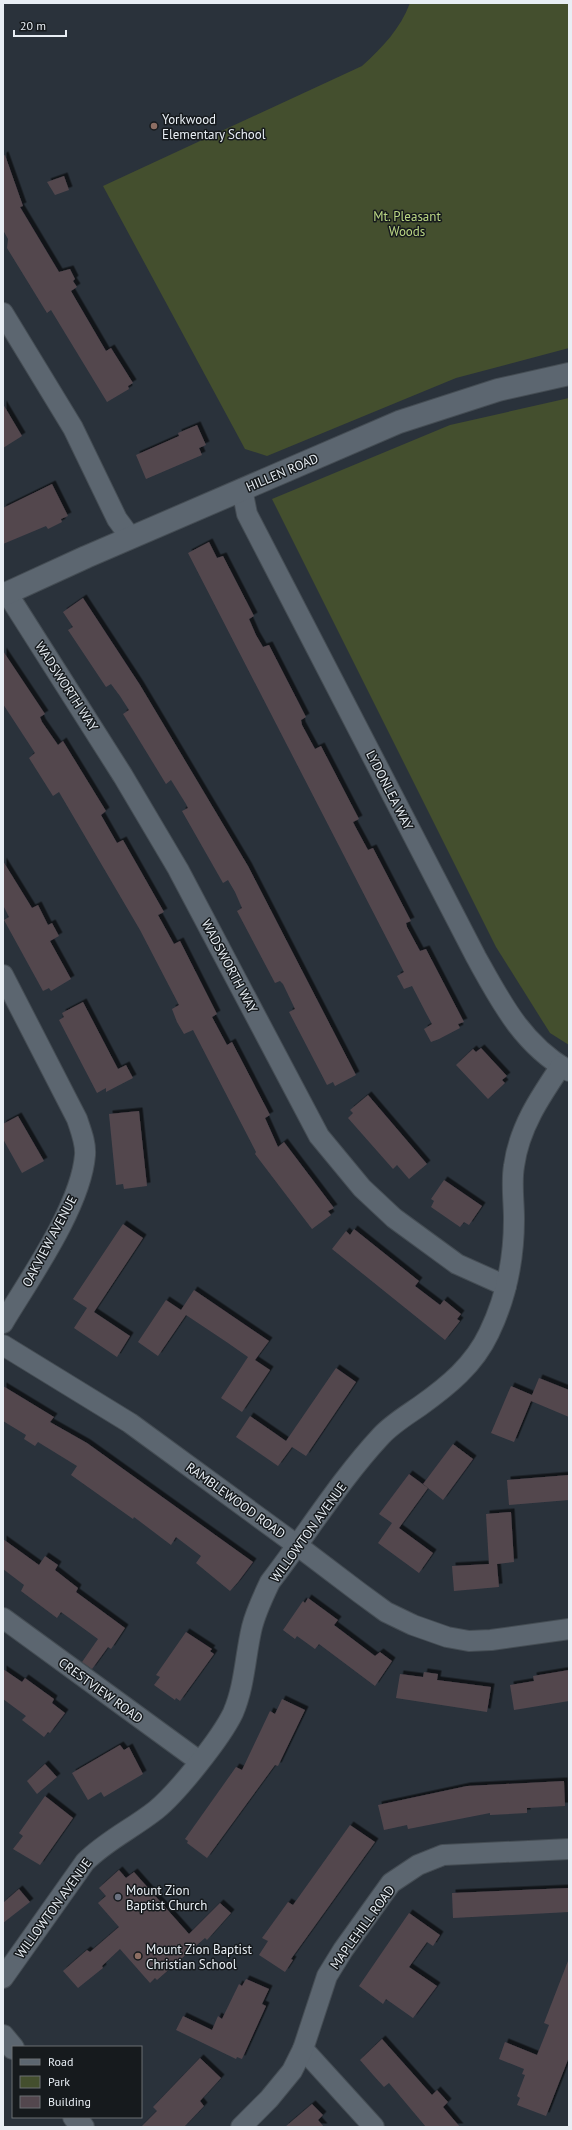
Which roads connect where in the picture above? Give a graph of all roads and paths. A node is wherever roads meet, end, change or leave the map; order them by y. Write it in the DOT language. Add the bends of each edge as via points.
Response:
graph roads {
  1 [pos="3,313"];
  2 [pos="569,374"];
  3 [pos="242,489"];
  4 [pos="130,538"];
  5 [pos="5,594"];
  6 [pos="3,975"];
  7 [pos="565,1068"];
  8 [pos="506,1286"];
  9 [pos="3,1323"];
  10 [pos="3,1345"];
  11 [pos="298,1546"];
  12 [pos="3,1618"];
  13 [pos="569,1629"];
  14 [pos="199,1761"];
  15 [pos="569,1849"];
  16 [pos="3,1978"];
  17 [pos="3,2036"];
  18 [pos="12,2047"];
  19 [pos="303,2049"];
  20 [pos="75,2118"];
  21 [pos="83,2127"];
  22 [pos="241,2127"];
  23 [pos="374,2127"];
  1 -- 4 [label="street" via="73,428 117,519"];
  2 -- 3 [label="street, HILLEN ROAD" via="498,390 399,422"];
  3 -- 4 [label="street, HILLEN ROAD"];
  3 -- 7 [label="street, LYDONLEA WAY" via="247,514 504,1008 522,1033"];
  4 -- 5 [label="street, HILLEN ROAD"];
  5 -- 8 [label="street, WADSWORTH WAY" via="123,776 174,863 320,1136 362,1188 394,1218 457,1264"];
  6 -- 9 [label="street, OAKVIEW AVENUE" via="50,1068 64,1090 77,1119 85,1154 73,1202"];
  7 -- 8 [label="street, WILLOWTON AVENUE" via="536,1103 517,1151 513,1167 513,1246"];
  8 -- 11 [label="street, WILLOWTON AVENUE" via="489,1334 470,1364 439,1393 382,1435 362,1457"];
  10 -- 11 [label="street, RAMBLEWOOD ROAD" via="130,1423"];
  11 -- 13 [label="street, RAMBLEWOOD ROAD" via="386,1612 447,1637 491,1640"];
  11 -- 14 [label="street, WILLOWTON AVENUE" via="270,1582 252,1627 238,1700 221,1733"];
  12 -- 14 [label="street, CRESTVIEW ROAD"];
  14 -- 16 [label="street, WILLOWTON AVENUE" via="177,1790 157,1810 112,1839 85,1862"];
  15 -- 19 [label="street, MAPLEHILL ROAD" via="443,1855 418,1865 392,1883 330,1971"];
  17 -- 18 [label="street"];
  19 -- 22 [label="street, MAPLEHILL ROAD" via="292,2071"];
  19 -- 23 [label="street"];
  20 -- 21 [label="street"];
}
